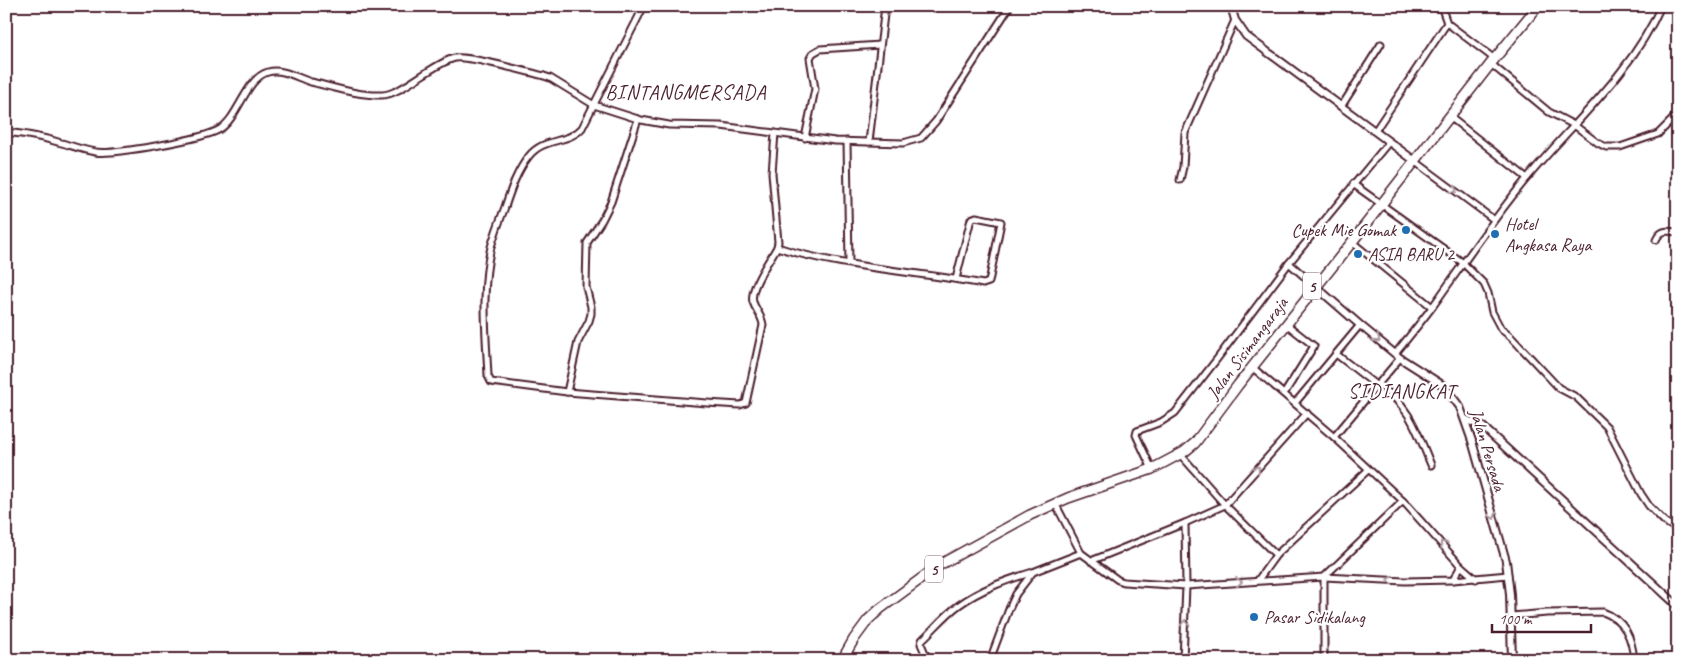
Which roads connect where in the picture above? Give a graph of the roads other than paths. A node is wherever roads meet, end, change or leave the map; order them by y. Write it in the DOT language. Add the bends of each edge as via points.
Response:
graph roads {
  1 [pos="644,6"];
  2 [pos="885,6"];
  3 [pos="1010,6"];
  4 [pos="1231,6"];
  5 [pos="1441,6"];
  6 [pos="1661,6"];
  7 [pos="1533,7"];
  8 [pos="1235,20"];
  9 [pos="1447,23"];
  10 [pos="1381,44"];
  11 [pos="880,45"];
  12 [pos="1491,60"];
  13 [pos="594,105"];
  14 [pos="1341,107"];
  15 [pos="1678,107"];
  16 [pos="1450,117"];
  17 [pos="638,119"];
  18 [pos="1574,125"];
  19 [pos="1375,131"];
  20 [pos="6,132"];
  21 [pos="775,133"];
  22 [pos="805,138"];
  23 [pos="847,141"];
  24 [pos="869,142"];
  25 [pos="1389,142"];
  26 [pos="1414,160"];
  27 [pos="1527,178"];
  28 [pos="1180,180"];
  29 [pos="1354,184"];
  30 [pos="1381,203"];
  31 [pos="1493,219"];
  32 [pos="1678,232"];
  33 [pos="1656,240"];
  34 [pos="1352,242"];
  35 [pos="777,247"];
  36 [pos="1462,262"];
  37 [pos="849,263"];
  38 [pos="1289,263"];
  39 [pos="956,279"];
  40 [pos="1314,286"];
  41 [pos="1432,307"];
  42 [pos="1286,324"];
  43 [pos="1360,326"];
  44 [pos="1336,354"];
  45 [pos="1398,356"];
  46 [pos="1251,366"];
  47 [pos="1377,385"];
  48 [pos="567,392"];
  49 [pos="1284,394"];
  50 [pos="1295,403"];
  51 [pos="1307,413"];
  52 [pos="1465,419"];
  53 [pos="1483,427"];
  54 [pos="1334,436"];
  55 [pos="1472,441"];
  56 [pos="1180,454"];
  57 [pos="1431,465"];
  58 [pos="1152,468"];
  59 [pos="1368,470"];
  60 [pos="1403,501"];
  61 [pos="1053,504"];
  62 [pos="1225,505"];
  63 [pos="1185,523"];
  64 [pos="1678,530"];
  65 [pos="1082,553"];
  66 [pos="1276,555"];
  67 [pos="1091,561"];
  68 [pos="1461,566"];
  69 [pos="1033,572"];
  70 [pos="1508,575"];
  71 [pos="1324,577"];
  72 [pos="1476,579"];
  73 [pos="1258,580"];
  74 [pos="1453,580"];
  75 [pos="1186,586"];
  76 [pos="1678,606"];
  77 [pos="1511,616"];
  78 [pos="842,660"];
  79 [pos="928,660"];
  80 [pos="990,660"];
  81 [pos="1183,660"];
  82 [pos="1324,660"];
  83 [pos="1512,660"];
  84 [pos="1634,660"];
  1 -- 13 [label="street"];
  2 -- 11 [label="street"];
  3 -- 24 [label="street" via="924,136 903,143"];
  4 -- 8 [label="street"];
  5 -- 9 [label="street"];
  6 -- 18 [label="street" via="1639,48"];
  7 -- 12 [label="highway, Jalan Sisimangaraja / 5"];
  8 -- 14 [label="street" via="1246,36"];
  8 -- 28 [label="street" via="1185,133 1184,167"];
  9 -- 12 [label="street"];
  9 -- 19 [label="street"];
  10 -- 14 [label="street"];
  11 -- 22 [label="street" via="813,52 810,58 815,89"];
  11 -- 24 [label="street"];
  12 -- 16 [label="highway, Jalan Sisimangaraja / 5"];
  12 -- 18 [label="street" via="1549,112"];
  12 -- 26 [label="highway, Jalan Sisimangaraja / 5"];
  13 -- 17 [label="street"];
  13 -- 20 [label="street" via="550,78 460,57 382,95 312,82 281,71 268,72 260,76 221,129 200,137 137,148 96,152"];
  13 -- 48 [label="street" via="576,134 543,145 530,154 521,167 491,247 485,284 489,380 496,384"];
  14 -- 19 [label="street"];
  15 -- 18 [label="street" via="1673,119 1658,134 1620,147 1606,147"];
  16 -- 26 [label="highway, Jalan Sisimangaraja / 5"];
  16 -- 27 [label="street"];
  17 -- 21 [label="street" via="669,125 721,126"];
  17 -- 48 [label="street" via="611,202 588,242 586,286 591,314 578,342"];
  18 -- 27 [label="street"];
  19 -- 25 [label="street"];
  21 -- 22 [label="street"];
  21 -- 35 [label="street" via="772,173"];
  22 -- 23 [label="street"];
  23 -- 24 [label="street"];
  23 -- 37 [label="street"];
  25 -- 26 [label="street"];
  25 -- 29 [label="street"];
  26 -- 30 [label="highway, Jalan Sisimangaraja / 5"];
  26 -- 31 [label="street, one-way"];
  27 -- 31 [label="street"];
  29 -- 30 [label="street"];
  29 -- 38 [label="street"];
  30 -- 34 [label="highway, Jalan Sisimangaraja / 5"];
  30 -- 36 [label="street"];
  30 -- 40 [label="highway, Jalan Sisimangaraja / 5"];
  31 -- 36 [label="street"];
  32 -- 33 [label="street" via="1663,231"];
  34 -- 40 [label="highway, Jalan Sisimangaraja / 5"];
  34 -- 41 [label="street"];
  35 -- 37 [label="street"];
  35 -- 48 [label="street" via="753,293 753,303 763,325 746,403"];
  36 -- 41 [label="street"];
  36 -- 64 [label="street" via="1484,284 1501,329 1558,388 1576,397 1608,427 1641,494 1660,517"];
  37 -- 39 [label="street"];
  38 -- 40 [label="street"];
  38 -- 58 [label="street" via="1175,413 1162,422 1137,431"];
  39 -- 39 [label="street" via="972,219 1001,222 989,282 982,284"];
  40 -- 42 [label="highway, Jalan Sisimangaraja / 5"];
  40 -- 43 [label="street, Jalan Persada"];
  40 -- 46 [label="highway, Jalan Sisimangaraja / 5"];
  41 -- 45 [label="street"];
  42 -- 46 [label="highway, Jalan Sisimangaraja / 5"];
  42 -- 49 [label="street" via="1314,346"];
  43 -- 44 [label="street"];
  43 -- 45 [label="street, Jalan Persada, one-way"];
  44 -- 47 [label="street"];
  44 -- 50 [label="street"];
  45 -- 47 [label="street"];
  45 -- 52 [label="street, Jalan Persada" via="1444,386"];
  46 -- 49 [label="street"];
  46 -- 56 [label="highway, Jalan Sisimangaraja / 5" via="1201,436"];
  46 -- 58 [label="highway, Jalan Sisimangaraja / 5" via="1193,443"];
  47 -- 54 [label="street"];
  47 -- 57 [label="street" via="1401,404 1410,416"];
  49 -- 50 [label="street"];
  50 -- 51 [label="street"];
  51 -- 54 [label="street"];
  62 -- 51 [label="street, one-way"];
  52 -- 53 [label="street"];
  52 -- 55 [label="street, Jalan Persada"];
  53 -- 55 [label="street" via="1473,433"];
  53 -- 76 [label="street"];
  54 -- 59 [label="street"];
  55 -- 70 [label="street, Jalan Persada, one-way"];
  56 -- 58 [label="highway, Jalan Sisimangaraja / 5"];
  56 -- 62 [label="street"];
  58 -- 61 [label="highway, Jalan Sisimangaraja / 5"];
  59 -- 60 [label="street"];
  59 -- 66 [label="street"];
  68 -- 60 [label="street, one-way"];
  60 -- 71 [label="street"];
  61 -- 65 [label="street"];
  61 -- 78 [label="highway, Jalan Sisimangaraja / 5" via="961,552 898,594 868,620"];
  62 -- 63 [label="street"];
  62 -- 66 [label="street"];
  63 -- 67 [label="street"];
  63 -- 75 [label="street"];
  65 -- 67 [label="street"];
  65 -- 69 [label="street"];
  66 -- 73 [label="street"];
  67 -- 75 [label="street" via="1124,582"];
  68 -- 72 [label="street"];
  68 -- 74 [label="street"];
  69 -- 79 [label="street" via="984,590 958,606 922,640"];
  69 -- 80 [label="street" via="1012,602"];
  70 -- 72 [label="street"];
  70 -- 77 [label="street, Jalan Persada"];
  71 -- 73 [label="street"];
  74 -- 71 [label="street, one-way"];
  71 -- 82 [label="street"];
  72 -- 74 [label="street"];
  75 -- 73 [label="street, one-way"];
  81 -- 75 [label="street, one-way"];
  77 -- 83 [label="street, Jalan Persada"];
  77 -- 84 [label="street" via="1603,612 1612,615 1628,633"];
}
